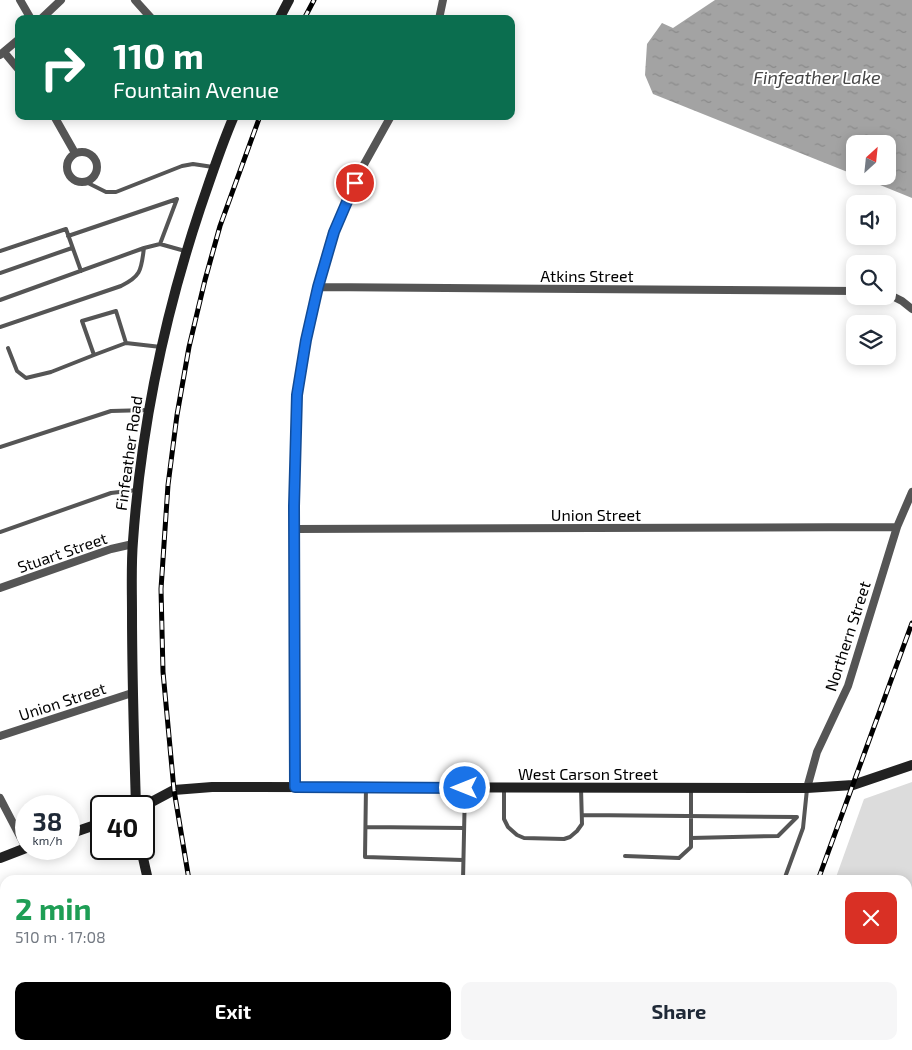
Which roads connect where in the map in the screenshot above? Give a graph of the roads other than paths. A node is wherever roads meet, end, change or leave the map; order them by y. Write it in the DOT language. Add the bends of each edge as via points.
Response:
graph roads {
  1 [pos="20,0"];
  2 [pos="61,0"];
  3 [pos="134,0"];
  4 [pos="289,0"];
  5 [pos="443,0"];
  6 [pos="29,15"];
  7 [pos="45,15"];
  8 [pos="148,15"];
  9 [pos="282,15"];
  10 [pos="440,15"];
  11 [pos="15,42"];
  12 [pos="2,53"];
  13 [pos="15,66"];
  14 [pos="56,120"];
  15 [pos="232,120"];
  16 [pos="389,120"];
  17 [pos="75,153"];
  18 [pos="214,167"];
  19 [pos="86,182"];
  20 [pos="68,236"];
  21 [pos="160,244"];
  22 [pos="72,248"];
  23 [pos="144,248"];
  24 [pos="0,251"];
  25 [pos="187,251"];
  26 [pos="81,271"];
  27 [pos="0,273"];
  28 [pos="318,287"];
  29 [pos="846,291"];
  30 [pos="896,298"];
  31 [pos="0,300"];
  32 [pos="912,309"];
  33 [pos="0,328"];
  34 [pos="126,343"];
  35 [pos="161,347"];
  36 [pos="8,348"];
  37 [pos="94,355"];
  38 [pos="148,410"];
  39 [pos="0,447"];
  40 [pos="137,489"];
  41 [pos="912,492"];
  42 [pos="897,527"];
  43 [pos="294,529"];
  44 [pos="0,532"];
  45 [pos="132,544"];
  46 [pos="0,588"];
  47 [pos="132,693"];
  48 [pos="0,736"];
  49 [pos="912,765"];
  50 [pos="295,787"];
  51 [pos="366,787"];
  52 [pos="465,788"];
  53 [pos="504,788"];
  54 [pos="581,788"];
  55 [pos="691,788"];
  56 [pos="807,788"];
  57 [pos="136,795"];
  58 [pos="0,798"];
  59 [pos="155,800"];
  60 [pos="583,815"];
  61 [pos="691,815"];
  62 [pos="797,817"];
  63 [pos="806,818"];
  64 [pos="15,827"];
  65 [pos="366,827"];
  66 [pos="464,828"];
  67 [pos="691,838"];
  68 [pos="15,852"];
  69 [pos="625,856"];
  70 [pos="0,858"];
  71 [pos="143,860"];
  72 [pos="463,860"];
  73 [pos="147,875"];
  74 [pos="463,875"];
  75 [pos="786,875"];
  1 -- 6 [label="street"];
  2 -- 7 [label="street"];
  3 -- 8 [label="street"];
  4 -- 9 [label="street"];
  5 -- 10 [label="street"];
  11 -- 12 [label="street"];
  12 -- 13 [label="street"];
  14 -- 17 [label="street"];
  15 -- 18 [label="street, Finfeather Road"];
  16 -- 28 [label="street" via="347,199"];
  17 -- 19 [label="street" via="68,160 66,170 72,178"];
  17 -- 19 [label="street" via="90,154 96,162 96,172"];
  18 -- 19 [label="lane" via="182,166 116,192 106,192"];
  18 -- 25 [label="street, Finfeather Road"];
  20 -- 21 [label="lane" via="177,198"];
  20 -- 22 [label="lane"];
  20 -- 24 [label="lane" via="66,229"];
  21 -- 23 [label="lane"];
  21 -- 25 [label="lane"];
  22 -- 26 [label="lane"];
  22 -- 27 [label="lane"];
  23 -- 26 [label="lane"];
  23 -- 33 [label="lane" via="141,268 135,280"];
  25 -- 35 [label="street, Finfeather Road"];
  26 -- 31 [label="lane"];
  28 -- 29 [label="street, Atkins Street"];
  28 -- 43 [label="street" via="297,395"];
  30 -- 32 [label="street"];
  34 -- 35 [label="lane"];
  34 -- 37 [label="lane"];
  34 -- 37 [label="lane" via="116,311 82,321"];
  35 -- 38 [label="street, Finfeather Road"];
  36 -- 37 [label="lane" via="17,371 26,378"];
  38 -- 39 [label="lane" via="111,411"];
  38 -- 40 [label="street, Finfeather Road"];
  40 -- 44 [label="lane" via="111,493"];
  40 -- 45 [label="street, Finfeather Road"];
  41 -- 42 [label="street, Northern Street"];
  42 -- 43 [label="street, Union Street"];
  42 -- 56 [label="street, Northern Street" via="848,686 817,752"];
  43 -- 50 [label="street"];
  45 -- 46 [label="street, Stuart Street"];
  45 -- 47 [label="street, Finfeather Road"];
  47 -- 48 [label="street, Union Street"];
  47 -- 57 [label="street, Finfeather Road"];
  49 -- 56 [label="street, West Carson Street" via="852,785"];
  50 -- 51 [label="street, West Carson Street"];
  50 -- 59 [label="street, West Carson Street" via="190,788 174,790"];
  51 -- 52 [label="street, West Carson Street"];
  51 -- 65 [label="lane"];
  52 -- 53 [label="street, West Carson Street"];
  52 -- 66 [label="lane"];
  53 -- 54 [label="street, West Carson Street"];
  53 -- 60 [label="lane" via="504,819 508,827 524,838 570,836 582,824"];
  54 -- 55 [label="street, West Carson Street"];
  54 -- 60 [label="lane"];
  55 -- 56 [label="street, West Carson Street"];
  55 -- 61 [label="lane"];
  56 -- 63 [label="lane"];
  58 -- 64 [label="street"];
  60 -- 61 [label="lane"];
  61 -- 62 [label="lane"];
  61 -- 67 [label="lane"];
  62 -- 63 [label="lane"];
  62 -- 67 [label="lane" via="778,836"];
  63 -- 75 [label="lane"];
  65 -- 66 [label="lane"];
  65 -- 72 [label="lane" via="365,857"];
  66 -- 72 [label="lane"];
  67 -- 69 [label="lane" via="691,847 679,858"];
  68 -- 70 [label="street"];
  71 -- 73 [label="street"];
  72 -- 74 [label="lane"];
}
